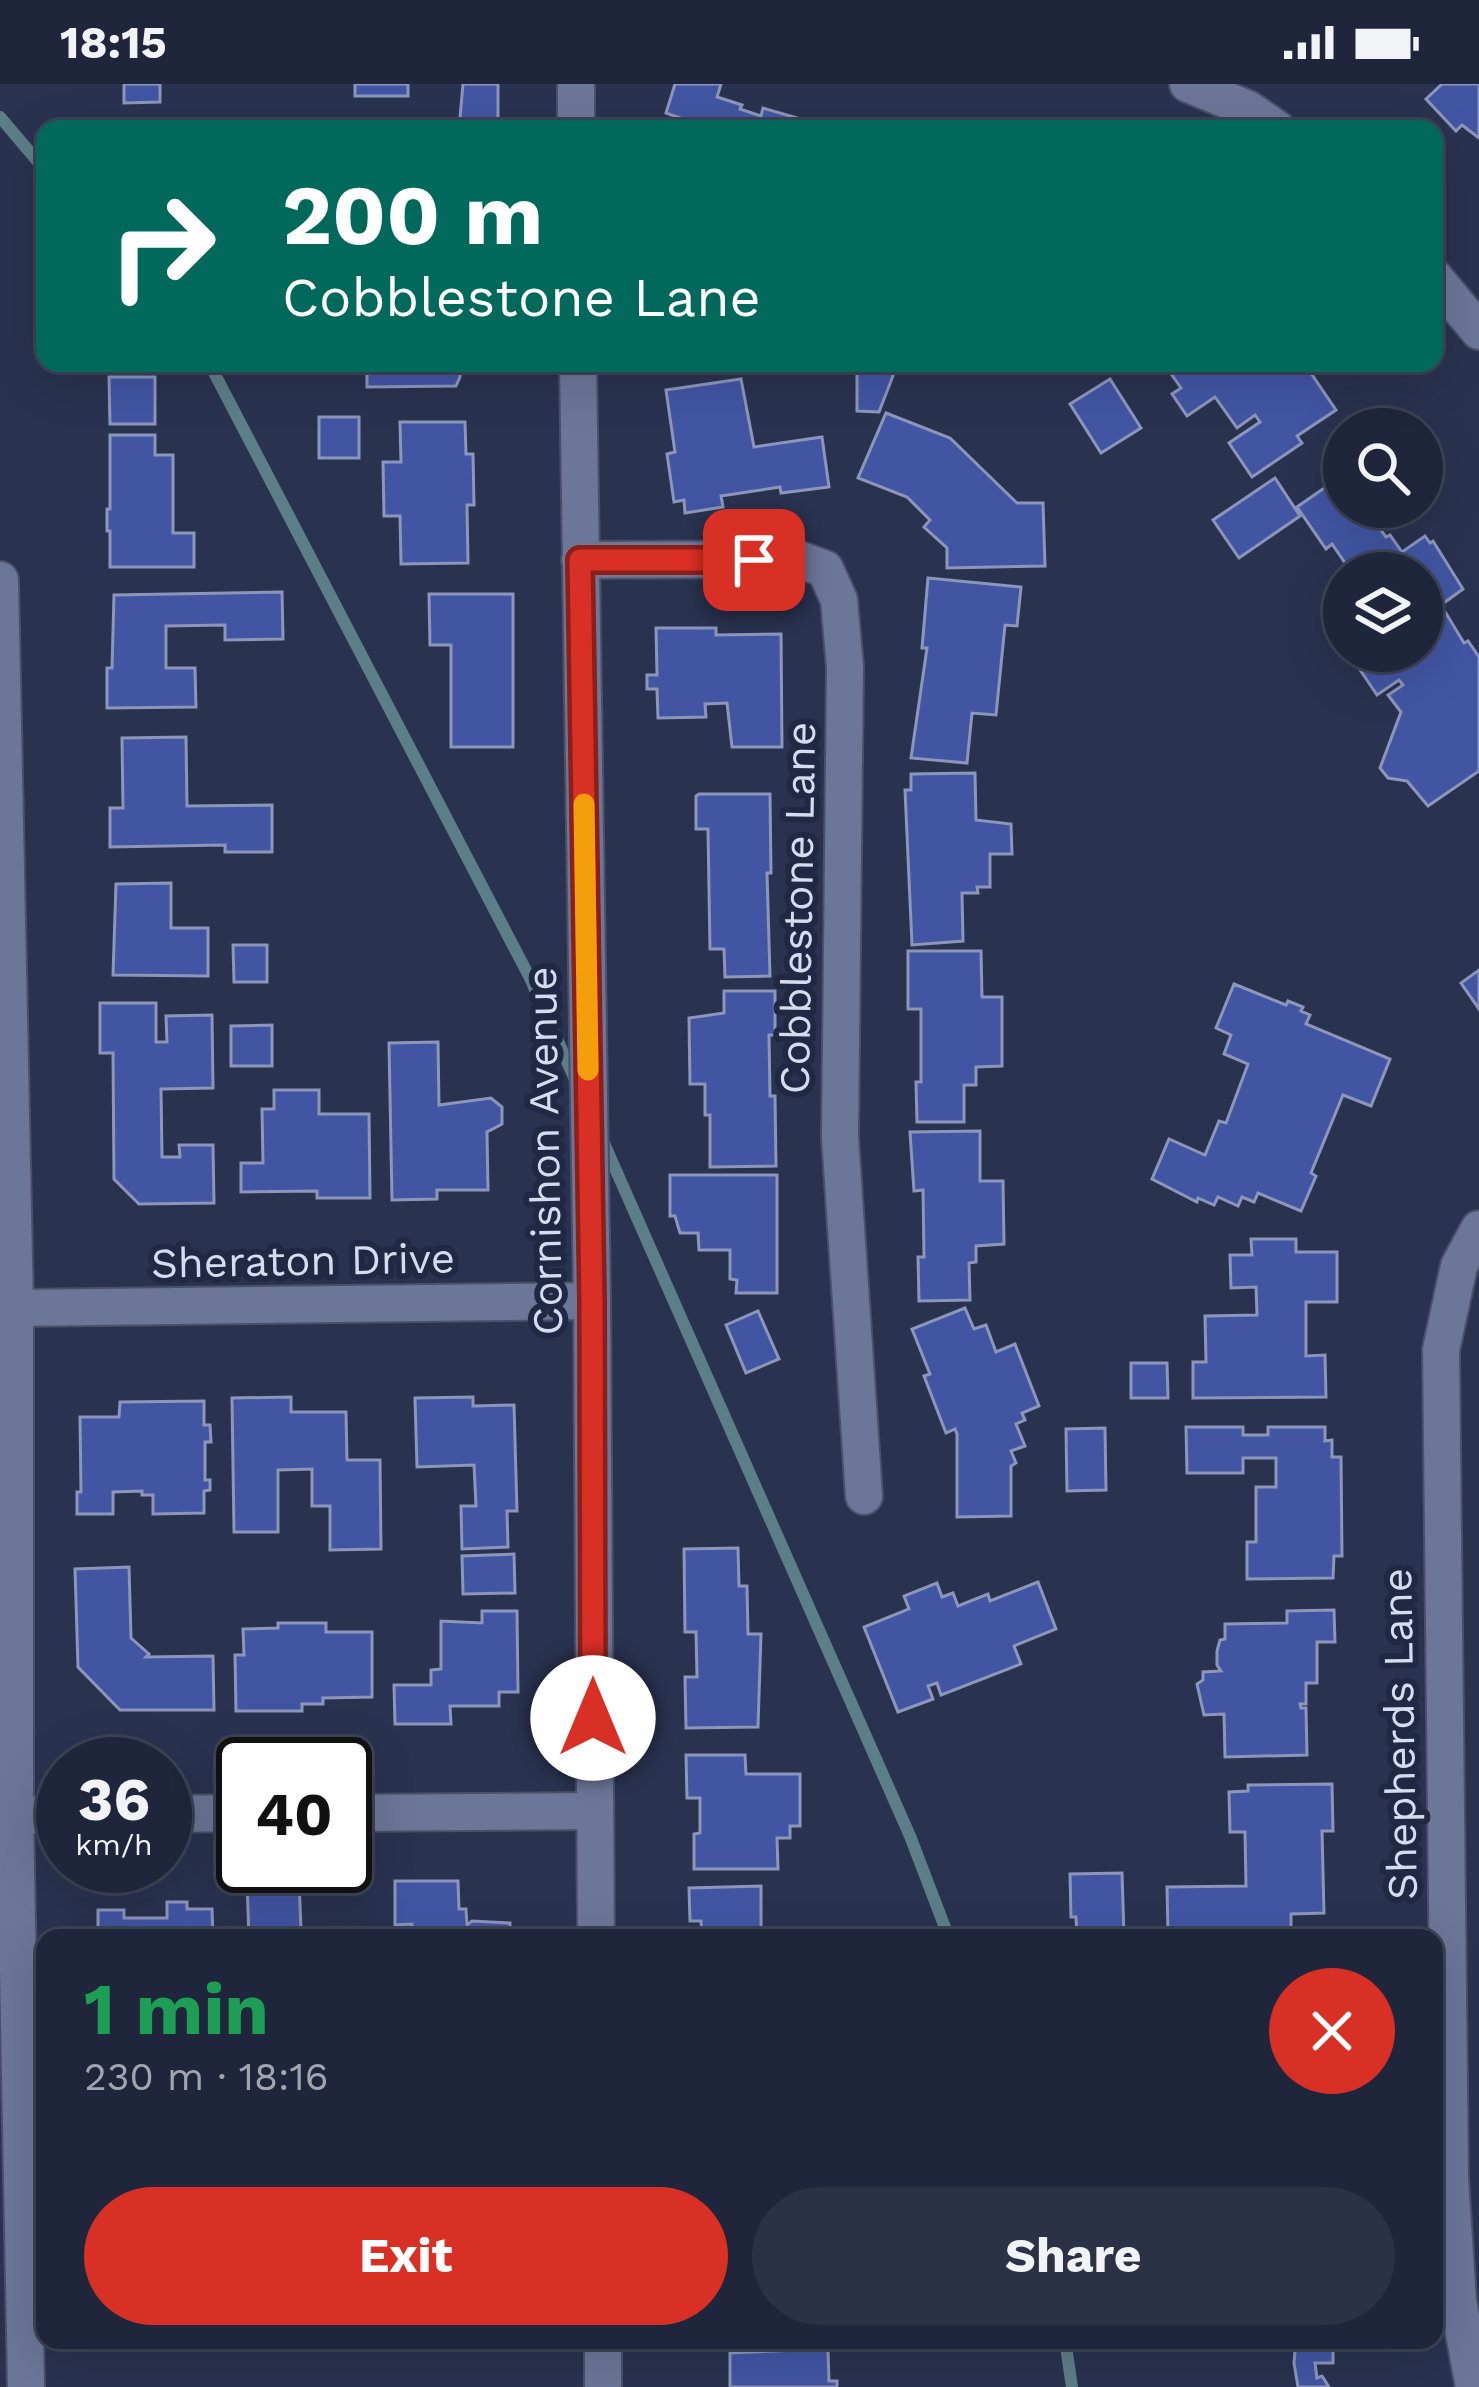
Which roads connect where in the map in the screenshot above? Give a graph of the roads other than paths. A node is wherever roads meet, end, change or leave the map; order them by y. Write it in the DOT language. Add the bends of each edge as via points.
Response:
graph roads {
  1 [pos="576,84"];
  2 [pos="1188,84"];
  3 [pos="576,120"];
  4 [pos="1264,120"];
  5 [pos="1443,289"];
  6 [pos="1479,331"];
  7 [pos="578,372"];
  8 [pos="580,560"];
  9 [pos="0,580"];
  10 [pos="1479,1229"];
  11 [pos="592,1301"];
  12 [pos="15,1309"];
  13 [pos="864,1496"];
  14 [pos="593,1811"];
  15 [pos="372,1813"];
  16 [pos="15,1815"];
  17 [pos="36,1815"];
  18 [pos="596,1929"];
  19 [pos="603,2349"];
  20 [pos="26,2387"];
  21 [pos="604,2387"];
  22 [pos="1474,2387"];
  1 -- 3 [label="street"];
  2 -- 4 [label="street"];
  5 -- 6 [label="street"];
  7 -- 8 [label="street, Cornishon Avenue"];
  8 -- 11 [label="street, Cornishon Avenue"];
  8 -- 13 [label="street, Cobblestone Lane" via="798,560 825,569 839,600 840,1137"];
  9 -- 12 [label="street"];
  10 -- 22 [label="street, Shepherds Lane" via="1459,1266 1441,1350 1450,2178 1458,2301"];
  11 -- 12 [label="street, Sheraton Drive"];
  11 -- 14 [label="street, Cornishon Avenue"];
  12 -- 16 [label="street"];
  14 -- 15 [label="street"];
  14 -- 18 [label="street, Cornishon Avenue"];
  16 -- 17 [label="street"];
  16 -- 20 [label="street"];
  19 -- 21 [label="street"];
}
